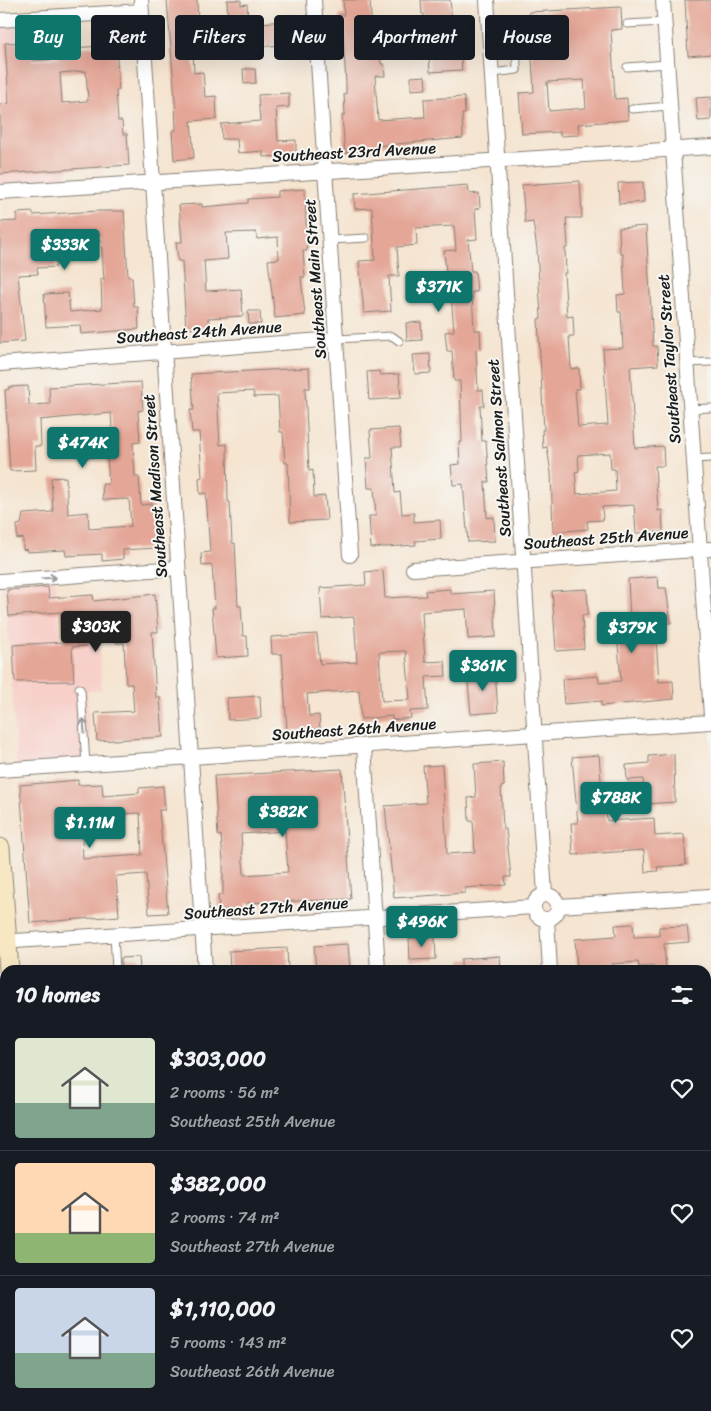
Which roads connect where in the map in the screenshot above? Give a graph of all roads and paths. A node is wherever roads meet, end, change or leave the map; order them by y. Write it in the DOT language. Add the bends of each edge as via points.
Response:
graph roads {
  1 [pos="314,0"];
  2 [pos="488,0"];
  3 [pos="663,0"];
  4 [pos="141,5"];
  5 [pos="488,15"];
  6 [pos="0,20"];
  7 [pos="664,22"];
  8 [pos="627,24"];
  9 [pos="491,60"];
  10 [pos="518,60"];
  11 [pos="667,64"];
  12 [pos="627,67"];
  13 [pos="492,73"];
  14 [pos="670,106"];
  15 [pos="632,109"];
  16 [pos="711,147"];
  17 [pos="672,149"];
  18 [pos="498,161"];
  19 [pos="325,170"];
  20 [pos="153,182"];
  21 [pos="0,192"];
  22 [pos="366,238"];
  23 [pos="330,240"];
  24 [pos="336,340"];
  25 [pos="399,340"];
  26 [pos="164,352"];
  27 [pos="711,362"];
  28 [pos="687,363"];
  29 [pos="0,364"];
  30 [pos="711,408"];
  31 [pos="690,409"];
  32 [pos="711,458"];
  33 [pos="694,459"];
  34 [pos="705,549"];
  35 [pos="350,555"];
  36 [pos="524,560"];
  37 [pos="178,568"];
  38 [pos="413,568"];
  39 [pos="0,581"];
  40 [pos="79,688"];
  41 [pos="711,716"];
  42 [pos="711,722"];
  43 [pos="535,734"];
  44 [pos="364,746"];
  45 [pos="191,757"];
  46 [pos="86,764"];
  47 [pos="0,770"];
  48 [pos="0,848"];
  49 [pos="545,894"];
  50 [pos="711,896"];
  51 [pos="559,906"];
  52 [pos="534,907"];
  53 [pos="375,918"];
  54 [pos="547,919"];
  55 [pos="202,930"];
  56 [pos="114,935"];
  57 [pos="4,942"];
  58 [pos="8,965"];
  59 [pos="116,965"];
  60 [pos="204,965"];
  61 [pos="378,965"];
  62 [pos="550,965"];
  1 -- 19 [label="street, Southeast Main Street"];
  2 -- 5 [label="street, Southeast Salmon Street"];
  3 -- 7 [label="street, Southeast Taylor Street"];
  4 -- 6 [label="street"];
  4 -- 20 [label="street, Southeast Madison Street"];
  7 -- 8 [label="lane"];
  7 -- 11 [label="street, Southeast Taylor Street"];
  9 -- 13 [label="street, Southeast Salmon Street"];
  10 -- 13 [label="lane" via="517,70"];
  11 -- 12 [label="lane"];
  11 -- 14 [label="street, Southeast Taylor Street"];
  13 -- 18 [label="street, Southeast Salmon Street"];
  14 -- 15 [label="lane"];
  14 -- 17 [label="street, Southeast Taylor Street"];
  16 -- 17 [label="street, Southeast 23rd Avenue"];
  17 -- 18 [label="street, Southeast 23rd Avenue"];
  17 -- 28 [label="street, Southeast Taylor Street"];
  18 -- 19 [label="street, Southeast 23rd Avenue"];
  18 -- 36 [label="street, Southeast Salmon Street"];
  19 -- 20 [label="street, Southeast 23rd Avenue"];
  19 -- 23 [label="street, Southeast Main Street"];
  20 -- 21 [label="street, Southeast 23rd Avenue"];
  20 -- 26 [label="street, Southeast Madison Street"];
  22 -- 23 [label="lane"];
  23 -- 24 [label="street, Southeast Main Street"];
  24 -- 25 [label="lane, Southeast 24th Avenue" via="392,336"];
  24 -- 26 [label="street, Southeast 24th Avenue"];
  24 -- 35 [label="street, Southeast Main Street"];
  26 -- 29 [label="street, Southeast 24th Avenue"];
  26 -- 37 [label="street, Southeast Madison Street"];
  27 -- 28 [label="lane"];
  28 -- 31 [label="street, Southeast Taylor Street"];
  30 -- 31 [label="lane"];
  31 -- 33 [label="street, Southeast Taylor Street"];
  32 -- 33 [label="lane"];
  33 -- 34 [label="street, Southeast Taylor Street"];
  34 -- 36 [label="street, Southeast 25th Avenue"];
  34 -- 41 [label="street, Southeast Taylor Street"];
  36 -- 38 [label="street, Southeast 25th Avenue"];
  36 -- 43 [label="street, Southeast Salmon Street"];
  39 -- 37 [label="street, one-way"];
  37 -- 45 [label="street, Southeast Madison Street"];
  46 -- 40 [label="lane, one-way"];
  42 -- 43 [label="street, Southeast 26th Avenue"];
  43 -- 44 [label="street, Southeast 26th Avenue"];
  43 -- 49 [label="street, Southeast Salmon Street"];
  44 -- 45 [label="street, Southeast 26th Avenue"];
  44 -- 53 [label="street"];
  45 -- 46 [label="street, Southeast 26th Avenue"];
  45 -- 55 [label="street, Southeast Madison Street"];
  46 -- 47 [label="street, Southeast 26th Avenue"];
  48 -- 57 [label="main road"];
  49 -- 51 [label="street" via="553,896"];
  49 -- 52 [label="street" via="538,897"];
  50 -- 51 [label="street"];
  51 -- 54 [label="street" via="557,914"];
  52 -- 53 [label="street, Southeast 27th Avenue"];
  52 -- 54 [label="street" via="539,917"];
  53 -- 55 [label="street, Southeast 27th Avenue"];
  53 -- 61 [label="street"];
  54 -- 62 [label="street"];
  55 -- 56 [label="street, Southeast 27th Avenue"];
  55 -- 60 [label="street, Southeast Madison Street"];
  56 -- 57 [label="street, Southeast 27th Avenue"];
  56 -- 59 [label="lane"];
  57 -- 58 [label="main road"];
}
